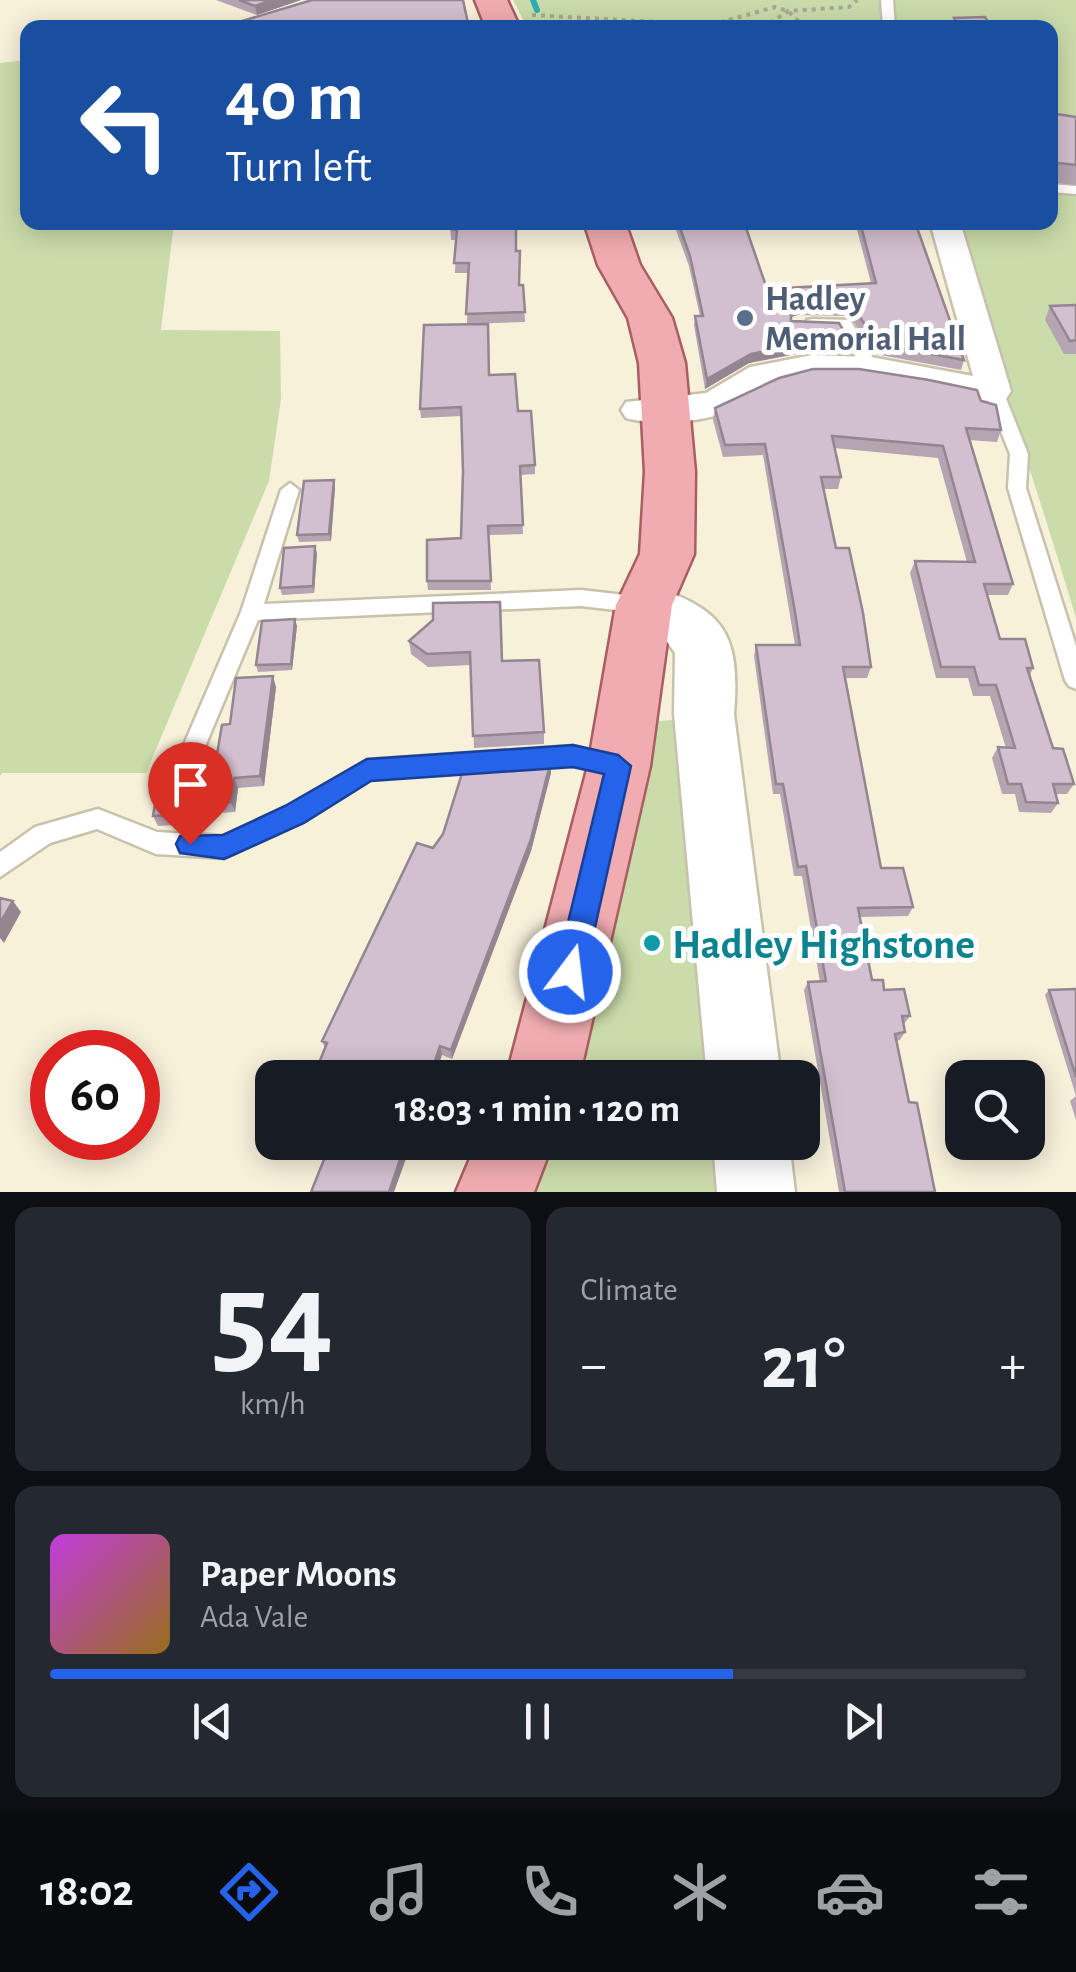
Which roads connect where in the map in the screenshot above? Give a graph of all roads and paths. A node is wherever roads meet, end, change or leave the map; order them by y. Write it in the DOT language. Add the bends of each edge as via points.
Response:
graph roads {
  1 [pos="490,0"];
  2 [pos="857,0"];
  3 [pos="788,11"];
  4 [pos="605,18"];
  5 [pos="513,20"];
  6 [pos="544,20"];
  7 [pos="629,20"];
  8 [pos="735,20"];
  9 [pos="774,20"];
  10 [pos="798,20"];
  11 [pos="947,230"];
  12 [pos="612,244"];
  13 [pos="798,324"];
  14 [pos="870,368"];
  15 [pos="994,391"];
  16 [pos="653,409"];
  17 [pos="290,490"];
  18 [pos="644,605"];
  19 [pos="251,612"];
  20 [pos="1076,680"];
  21 [pos="628,700"];
  22 [pos="704,714"];
  23 [pos="190,756"];
  24 [pos="618,766"];
  25 [pos="0,866"];
  26 [pos="547,1060"];
  27 [pos="742,1060"];
  28 [pos="507,1160"];
  29 [pos="752,1160"];
  30 [pos="494,1192"];
  31 [pos="756,1192"];
  1 -- 5 [label="main road"];
  2 -- 3 [label="path" via="850,7"];
  3 -- 8 [label="path" via="763,9"];
  3 -- 9 [label="path"];
  3 -- 10 [label="path"];
  4 -- 6 [label="path"];
  4 -- 7 [label="path"];
  11 -- 15 [label="street"];
  12 -- 16 [label="main road" via="621,321"];
  13 -- 14 [label="lane" via="844,324"];
  14 -- 15 [label="street"];
  14 -- 16 [label="street" via="812,366 762,375 713,404"];
  15 -- 20 [label="lane" via="1019,454 1017,488"];
  16 -- 18 [label="main road" via="634,552"];
  17 -- 19 [label="lane"];
  18 -- 19 [label="lane" via="581,598"];
  18 -- 21 [label="main road"];
  18 -- 22 [label="street" via="688,624 701,641"];
  19 -- 23 [label="lane"];
  21 -- 22 [label="street"];
  21 -- 24 [label="main road"];
  22 -- 27 [label="street"];
  24 -- 25 [label="lane" via="573,756 367,770 294,815 224,847 156,842 98,819 43,834"];
  24 -- 26 [label="main road"];
  28 -- 30 [label="main road"];
  29 -- 31 [label="street"];
}
